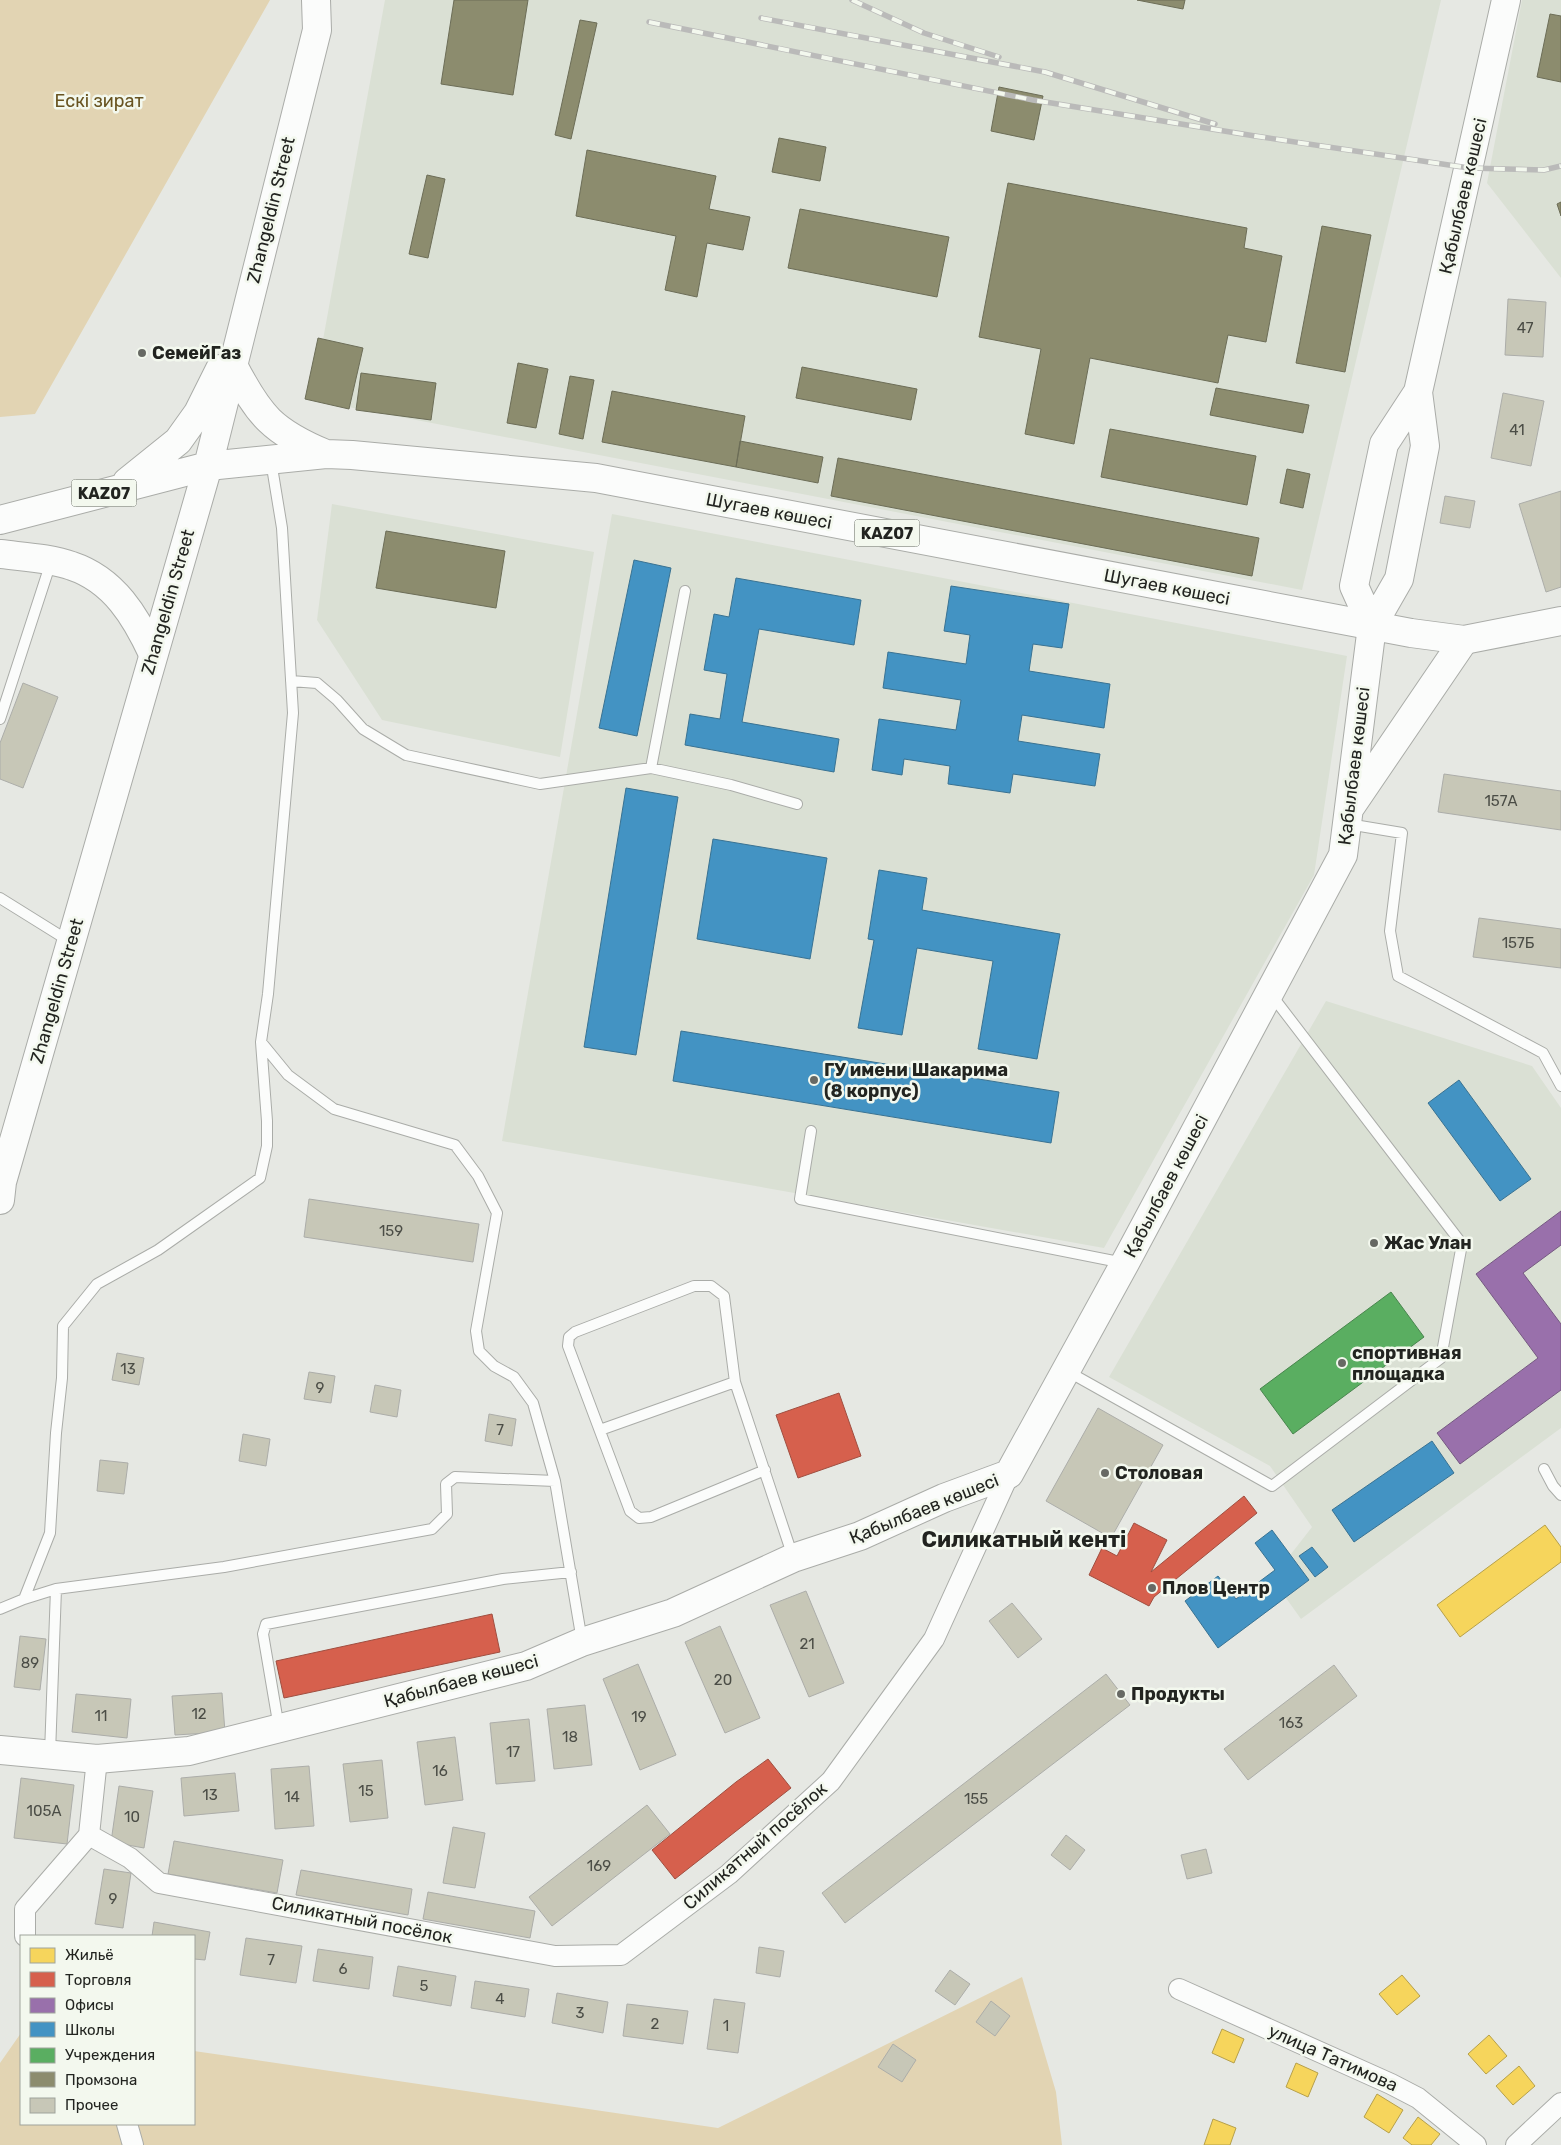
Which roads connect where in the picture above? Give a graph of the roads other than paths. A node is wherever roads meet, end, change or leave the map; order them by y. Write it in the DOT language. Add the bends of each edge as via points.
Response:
graph roads {
  1 [pos="316,0"];
  2 [pos="1506,0"];
  3 [pos="240,338"];
  4 [pos="233,365"];
  5 [pos="1418,392"];
  6 [pos="326,454"];
  7 [pos="271,460"];
  8 [pos="208,466"];
  9 [pos="118,488"];
  10 [pos="0,520"];
  11 [pos="0,554"];
  12 [pos="51,561"];
  13 [pos="685,591"];
  14 [pos="1561,621"];
  15 [pos="1372,626"];
  16 [pos="1464,640"];
  17 [pos="154,654"];
  18 [pos="291,681"];
  19 [pos="0,720"];
  20 [pos="650,768"];
  21 [pos="797,804"];
  22 [pos="1348,817"];
  23 [pos="0,898"];
  24 [pos="71,942"];
  25 [pos="1270,992"];
  26 [pos="261,1042"];
  27 [pos="1561,1086"];
  28 [pos="811,1131"];
  29 [pos="0,1200"];
  30 [pos="1125,1263"];
  31 [pos="1066,1370"];
  32 [pos="735,1382"];
  33 [pos="600,1430"];
  34 [pos="1544,1469"];
  35 [pos="764,1470"];
  36 [pos="1009,1474"];
  37 [pos="555,1481"];
  38 [pos="1561,1495"];
  39 [pos="793,1558"];
  40 [pos="571,1572"];
  41 [pos="56,1589"];
  42 [pos="24,1599"];
  43 [pos="0,1609"];
  44 [pos="582,1642"];
  45 [pos="279,1729"];
  46 [pos="0,1750"];
  47 [pos="50,1755"];
  48 [pos="97,1759"];
  49 [pos="89,1835"];
  50 [pos="25,1935"];
  51 [pos="1179,1989"];
  52 [pos="1561,2104"];
  53 [pos="127,2125"];
  54 [pos="133,2145"];
  55 [pos="1476,2145"];
  56 [pos="1516,2145"];
  1 -- 3 [label="main road, Zhangeldin Street" via="316,30"];
  2 -- 5 [label="main road, Қабылбаев көшесі"];
  3 -- 4 [label="main road, Zhangeldin Street"];
  3 -- 9 [label="main road" via="221,366 198,413 178,441"];
  4 -- 6 [label="main road" via="249,396 275,426 300,444"];
  4 -- 8 [label="main road, Zhangeldin Street"];
  5 -- 15 [label="main road, Қабылбаев көшесі" via="1425,446 1401,569 1399,579"];
  5 -- 15 [label="main road, Қабылбаев көшесі" via="1384,444 1354,586"];
  6 -- 7 [label="main road, Шугаев көшесі / KAZ07"];
  6 -- 15 [label="main road, Шугаев көшесі / KAZ07" via="596,478"];
  7 -- 8 [label="main road, Шугаев көшесі / KAZ07"];
  7 -- 18 [label="lane" via="282,528"];
  8 -- 9 [label="main road, KAZ07"];
  8 -- 17 [label="main road, Zhangeldin Street"];
  9 -- 10 [label="main road, KAZ07" via="66,505"];
  11 -- 12 [label="main road"];
  12 -- 17 [label="main road" via="73,566 113,592 129,608"];
  12 -- 19 [label="lane"];
  13 -- 20 [label="lane"];
  14 -- 16 [label="main road, Шугаев көшесі / KAZ07"];
  15 -- 16 [label="main road, Шугаев көшесі / KAZ07"];
  15 -- 22 [label="main road, Қабылбаев көшесі"];
  16 -- 22 [label="main road"];
  17 -- 24 [label="main road, Zhangeldin Street"];
  18 -- 20 [label="lane" via="317,683 363,730 406,755 540,784"];
  18 -- 26 [label="lane" via="293,713"];
  20 -- 21 [label="lane" via="731,785"];
  22 -- 25 [label="main road, Қабылбаев көшесі" via="1343,854"];
  22 -- 27 [label="lane" via="1402,833 1390,931 1398,976 1543,1053"];
  23 -- 24 [label="lane"];
  24 -- 29 [label="main road, Zhangeldin Street" via="2,1182"];
  25 -- 30 [label="main road, Қабылбаев көшесі"];
  25 -- 31 [label="lane" via="1462,1244 1441,1358 1272,1486"];
  26 -- 37 [label="lane" via="288,1075 334,1108 454,1145 478,1176 497,1213 476,1331 479,1351 494,1366 514,1377 533,1403"];
  26 -- 42 [label="lane" via="267,1146 260,1178 158,1250 97,1284 64,1326 50,1533"];
  28 -- 30 [label="lane" via="800,1199"];
  30 -- 31 [label="main road, Қабылбаев көшесі"];
  31 -- 36 [label="main road, Қабылбаев көшесі"];
  32 -- 33 [label="lane"];
  32 -- 33 [label="lane" via="724,1296 711,1286 694,1286 574,1332 569,1337 568,1346"];
  32 -- 35 [label="lane"];
  33 -- 35 [label="lane" via="630,1511 639,1518 651,1518"];
  34 -- 38 [label="lane"];
  35 -- 39 [label="lane"];
  36 -- 39 [label="main road, Қабылбаев көшесі" via="944,1498 860,1536"];
  36 -- 49 [label="street, Силикатный посёлок" via="934,1639 831,1781 729,1874 621,1955 555,1956 160,1882 130,1858"];
  37 -- 40 [label="lane"];
  37 -- 41 [label="lane" via="455,1477 446,1484 447,1514 432,1529 224,1567"];
  39 -- 44 [label="main road, Қабылбаев көшесі" via="673,1613"];
  40 -- 44 [label="lane"];
  40 -- 45 [label="lane" via="503,1579 266,1624 263,1634"];
  41 -- 42 [label="lane"];
  41 -- 47 [label="lane"];
  42 -- 43 [label="lane"];
  44 -- 45 [label="main road, Қабылбаев көшесі" via="526,1666"];
  45 -- 48 [label="main road, Қабылбаев көшесі" via="189,1752"];
  46 -- 47 [label="main road, Қабылбаев көшесі"];
  47 -- 48 [label="main road, Қабылбаев көшесі"];
  48 -- 49 [label="street"];
  49 -- 50 [label="street" via="25,1909"];
  51 -- 55 [label="street, улица Татимова" via="1418,2098"];
  52 -- 56 [label="street"];
  53 -- 54 [label="street"];
}
